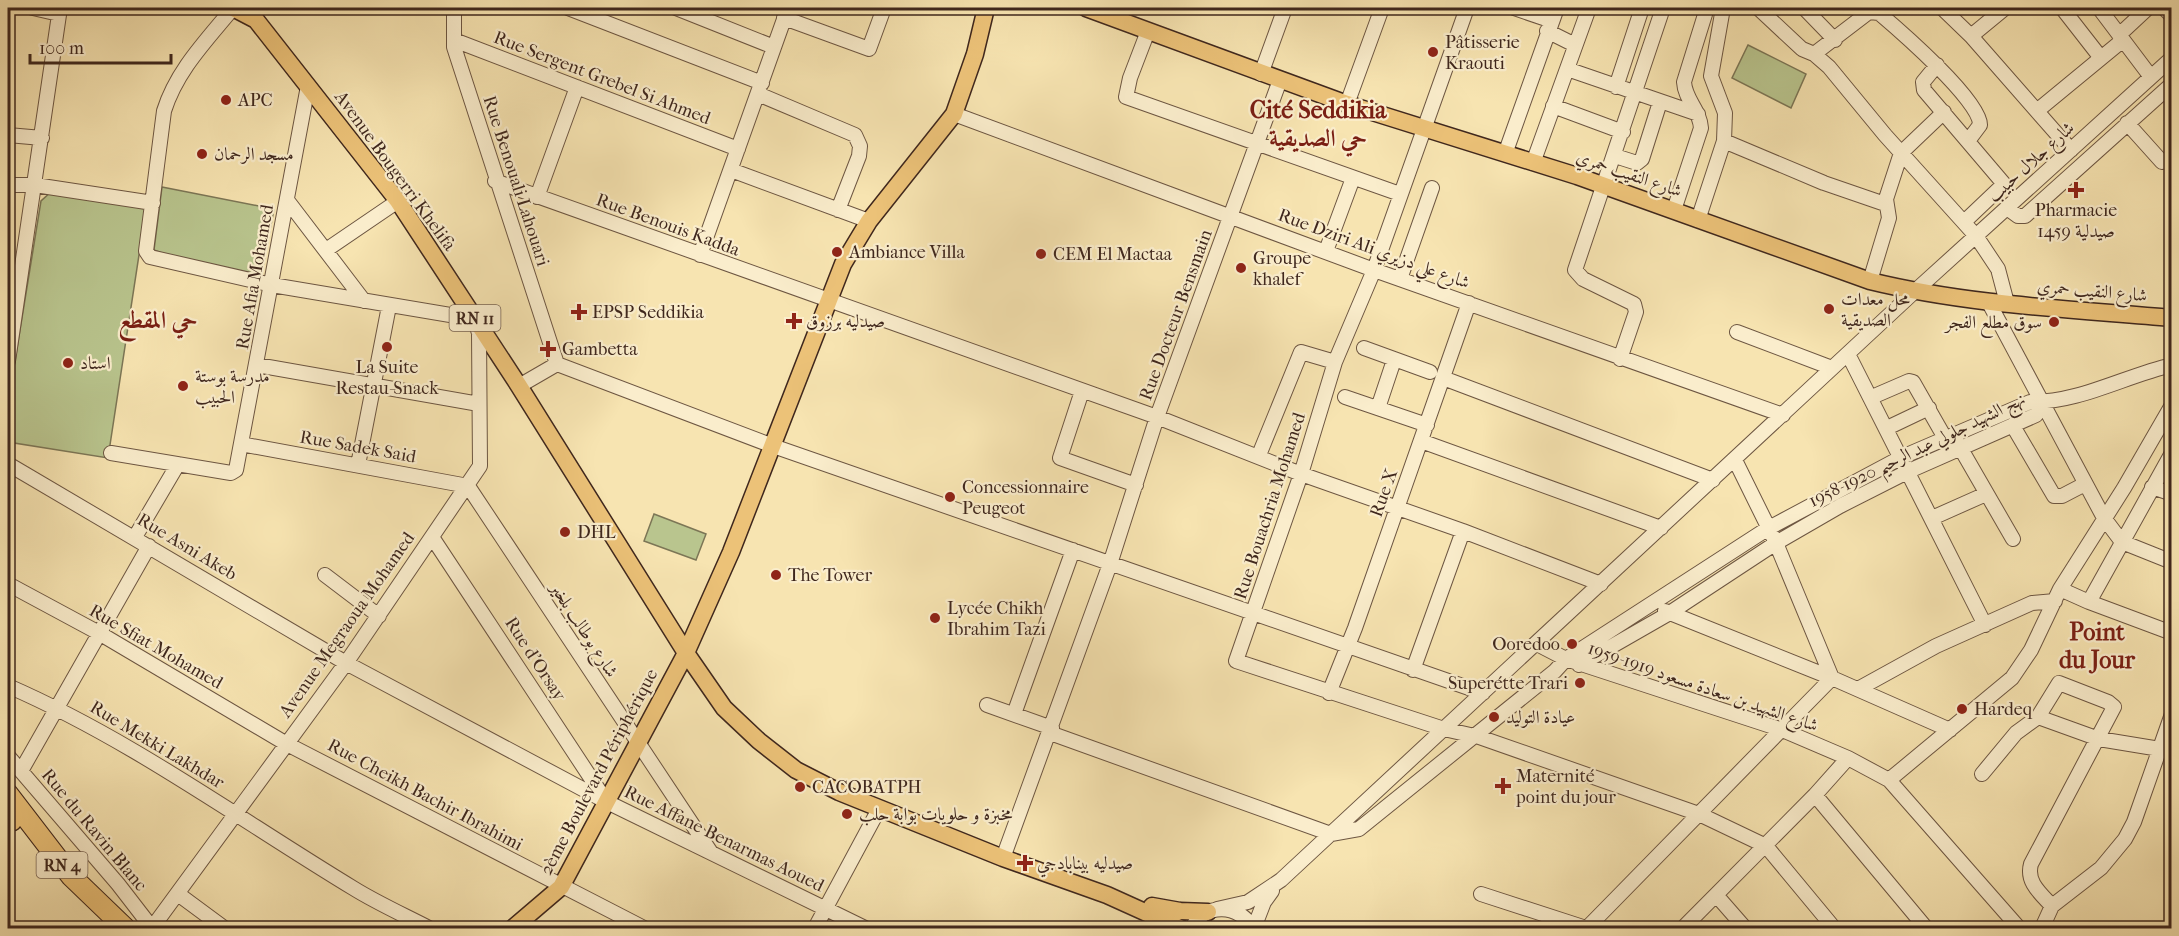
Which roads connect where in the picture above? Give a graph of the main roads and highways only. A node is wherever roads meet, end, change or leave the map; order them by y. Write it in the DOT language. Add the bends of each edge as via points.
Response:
graph roads {
  1 [pos="233,8"];
  2 [pos="986,8"];
  3 [pos="1096,9"];
  4 [pos="2172,318"];
  5 [pos="686,653"];
  6 [pos="8,794"];
  7 [pos="9,817"];
  8 [pos="1107,895"];
  9 [pos="1213,910"];
  10 [pos="106,928"];
  11 [pos="125,928"];
  12 [pos="513,928"];
  13 [pos="1180,928"];
  1 -- 5 [label="main road, Avenue Bougerri Khelifa / RN 11" via="256,20 398,201"];
  2 -- 5 [label="main road, 2ème Boulevard Périphérique" via="954,114 868,221 843,264 731,552"];
  3 -- 4 [label="main road, شارع النقيب حمري" via="1347,104 1605,186 1870,281 1914,292"];
  5 -- 8 [label="main road, Avenue Bougerri Khelifa / RN 11" via="724,708 796,770 879,809"];
  5 -- 12 [label="main road, 2ème Boulevard Périphérique" via="561,887"];
  6 -- 11 [label="highway, RN 4" via="71,876"];
  7 -- 10 [label="highway, RN 4" via="47,866"];
  8 -- 9 [label="main road, Avenue Bougerri Khelifa / RN 11" via="1169,910"];
  8 -- 13 [label="main road, Avenue Bougerri Khelifa / RN 11"];
}
